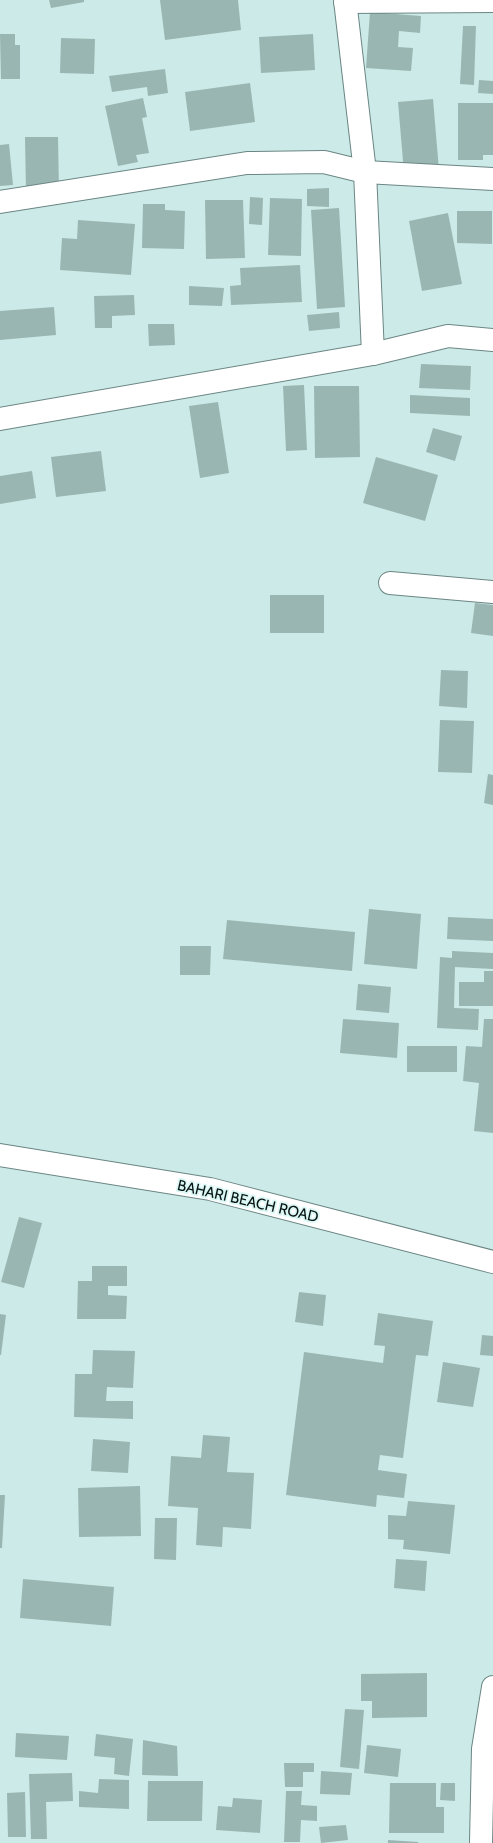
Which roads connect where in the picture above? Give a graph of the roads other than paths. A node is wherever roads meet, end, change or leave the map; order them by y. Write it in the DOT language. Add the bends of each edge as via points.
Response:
graph roads {
  1 [pos="345,1"];
  2 [pos="493,1"];
  3 [pos="365,172"];
  4 [pos="493,179"];
  5 [pos="0,202"];
  6 [pos="493,340"];
  7 [pos="373,354"];
  8 [pos="0,419"];
  9 [pos="390,583"];
  10 [pos="493,592"];
  11 [pos="0,1155"];
  12 [pos="493,1262"];
  13 [pos="493,1687"];
  14 [pos="481,1843"];
  1 -- 2 [label="street"];
  1 -- 3 [label="street"];
  3 -- 4 [label="street"];
  3 -- 5 [label="street" via="324,162 247,163"];
  3 -- 7 [label="street"];
  6 -- 7 [label="street" via="448,336"];
  7 -- 8 [label="street"];
  9 -- 10 [label="street"];
  11 -- 12 [label="street, BAHARI BEACH ROAD" via="210,1189"];
  13 -- 14 [label="street" via="483,1749"];
}
